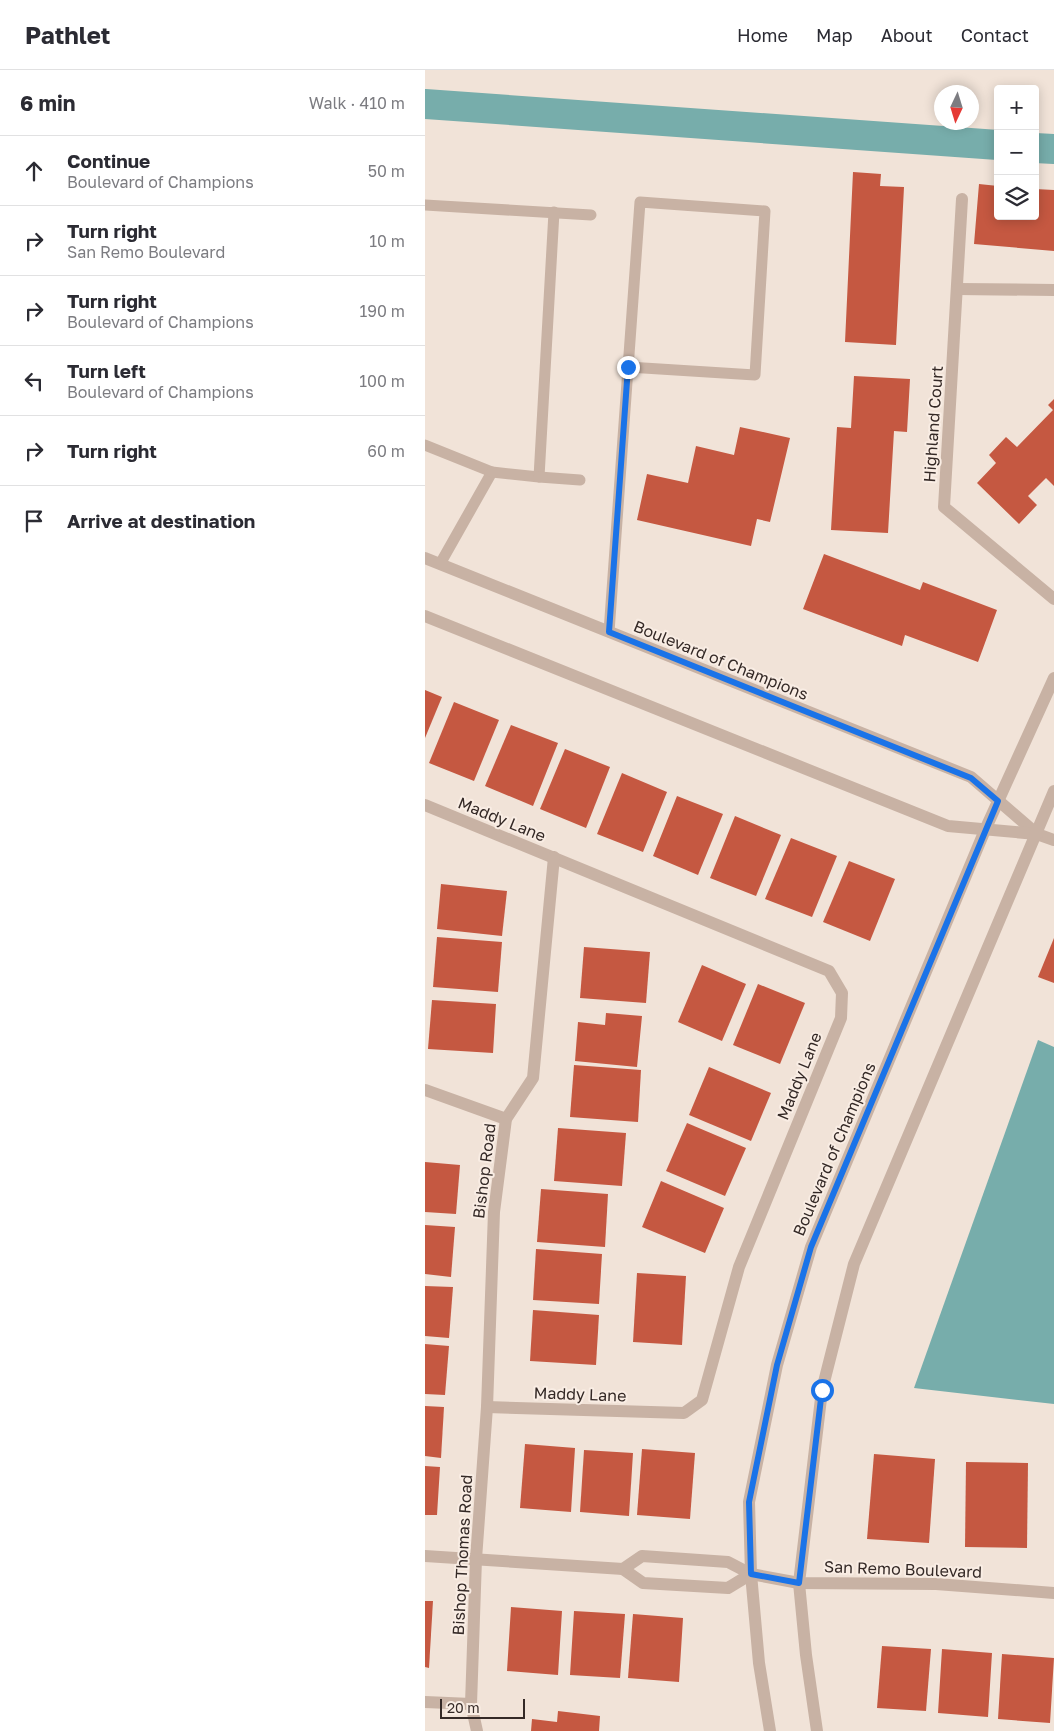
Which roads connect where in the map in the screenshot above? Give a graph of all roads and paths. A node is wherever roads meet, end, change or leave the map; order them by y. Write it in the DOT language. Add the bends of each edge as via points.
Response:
graph roads {
  1 [pos="962,200"];
  2 [pos="425,205"];
  3 [pos="554,212"];
  4 [pos="591,215"];
  5 [pos="958,289"];
  6 [pos="1054,290"];
  7 [pos="628,367"];
  8 [pos="425,445"];
  9 [pos="492,472"];
  10 [pos="539,477"];
  11 [pos="580,480"];
  12 [pos="425,558"];
  13 [pos="440,564"];
  14 [pos="1054,599"];
  15 [pos="425,616"];
  16 [pos="609,632"];
  17 [pos="1054,678"];
  18 [pos="1054,791"];
  19 [pos="998,801"];
  20 [pos="425,805"];
  21 [pos="985,830"];
  22 [pos="1037,834"];
  23 [pos="1054,840"];
  24 [pos="554,857"];
  25 [pos="425,1090"];
  26 [pos="506,1119"];
  27 [pos="487,1407"];
  28 [pos="425,1556"];
  29 [pos="477,1559"];
  30 [pos="623,1569"];
  31 [pos="751,1574"];
  32 [pos="799,1583"];
  33 [pos="1054,1593"];
  34 [pos="425,1702"];
  35 [pos="471,1704"];
  36 [pos="477,1731"];
  37 [pos="771,1731"];
  38 [pos="817,1731"];
  1 -- 5 [label="street, Highland Court"];
  2 -- 3 [label="lane"];
  3 -- 4 [label="lane"];
  3 -- 10 [label="lane"];
  5 -- 6 [label="street"];
  5 -- 14 [label="street, Highland Court" via="944,507"];
  7 -- 7 [label="lane" via="640,202 765,211 755,375"];
  7 -- 16 [label="lane"];
  8 -- 9 [label="lane"];
  9 -- 10 [label="lane"];
  9 -- 13 [label="lane"];
  10 -- 11 [label="lane"];
  12 -- 13 [label="street, Boulevard of Champions"];
  13 -- 16 [label="street, Boulevard of Champions"];
  15 -- 21 [label="street" via="949,826"];
  16 -- 19 [label="street, Boulevard of Champions" via="971,778"];
  17 -- 19 [label="street, Boulevard of Champions"];
  18 -- 22 [label="street"];
  19 -- 21 [label="street, Boulevard of Champions"];
  19 -- 22 [label="street, Boulevard of Champions"];
  20 -- 24 [label="street, Maddy Lane"];
  21 -- 22 [label="street"];
  21 -- 31 [label="street, Boulevard of Champions" via="811,1247 777,1365 749,1502"];
  22 -- 23 [label="street"];
  22 -- 32 [label="street" via="854,1264 822,1390"];
  24 -- 26 [label="street, Bishop Road" via="533,1078"];
  24 -- 27 [label="street, Maddy Lane" via="829,970 842,993 841,1018 739,1267 702,1400 684,1413"];
  25 -- 26 [label="street"];
  26 -- 27 [label="street, Bishop Road" via="494,1212"];
  27 -- 29 [label="street, Bishop Thomas Road"];
  28 -- 29 [label="street"];
  29 -- 30 [label="street"];
  29 -- 35 [label="street, Bishop Thomas Road"];
  30 -- 31 [label="street, San Remo Boulevard" via="642,1556 728,1562"];
  30 -- 31 [label="street" via="643,1583 728,1588"];
  31 -- 32 [label="street, San Remo Boulevard"];
  31 -- 37 [label="street, Boulevard of Champions" via="759,1663"];
  32 -- 33 [label="street, San Remo Boulevard" via="936,1584"];
  32 -- 38 [label="street"];
  34 -- 35 [label="street"];
  35 -- 36 [label="street, Bishop Thomas Road"];
}
